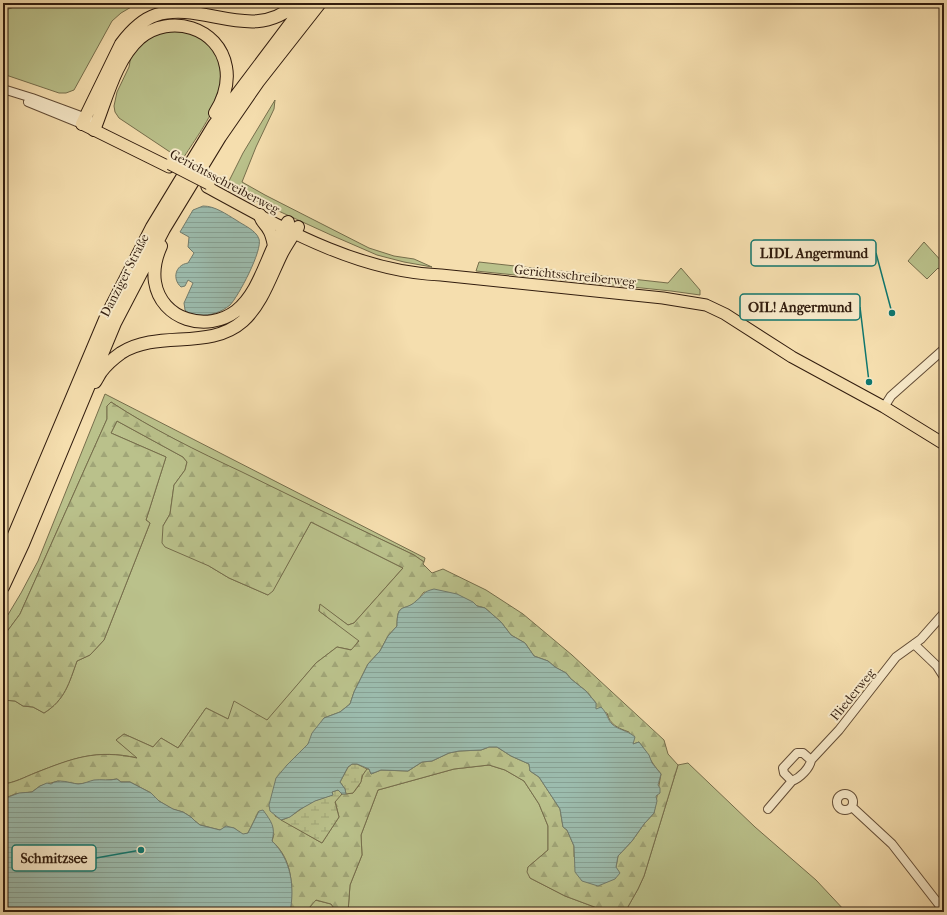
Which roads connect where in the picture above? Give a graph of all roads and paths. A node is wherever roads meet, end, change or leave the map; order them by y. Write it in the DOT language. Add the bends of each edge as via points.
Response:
graph roads {
  1 [pos="297,3"];
  2 [pos="306,3"];
  3 [pos="320,3"];
  4 [pos="4,90"];
  5 [pos="83,121"];
  6 [pos="214,125"];
  7 [pos="95,126"];
  8 [pos="208,185"];
  9 [pos="260,215"];
  10 [pos="291,227"];
  11 [pos="164,229"];
  12 [pos="274,246"];
  13 [pos="944,349"];
  14 [pos="85,391"];
  15 [pos="884,407"];
  16 [pos="944,444"];
  17 [pos="3,561"];
  18 [pos="3,587"];
  19 [pos="944,613"];
  20 [pos="914,644"];
  21 [pos="944,677"];
  22 [pos="811,760"];
  23 [pos="792,781"];
  24 [pos="852,807"];
  25 [pos="768,809"];
  26 [pos="944,911"];
  1 -- 5 [label="highway" via="287,12 260,21 246,22 170,11 154,15 140,23 121,44"];
  2 -- 6 [label="highway, Danziger Straße"];
  3 -- 11 [label="highway, Danziger Straße" via="224,131"];
  4 -- 5 [label="street, Gerichtsschreiberweg" via="32,98"];
  5 -- 7 [label="main road, Gerichtsschreiberweg"];
  6 -- 7 [label="highway" via="213,116 226,86 225,62 218,47 206,35 190,27 172,25 156,28 147,33 131,48 123,59"];
  6 -- 17 [label="highway, Danziger Straße" via="152,227 106,317"];
  7 -- 8 [label="main road, Gerichtsschreiberweg"];
  8 -- 9 [label="main road, Gerichtsschreiberweg"];
  8 -- 10 [label="main road, Gerichtsschreiberweg"];
  9 -- 10 [label="main road, Gerichtsschreiberweg"];
  9 -- 12 [label="highway" via="271,234"];
  10 -- 12 [label="highway"];
  10 -- 14 [label="highway" via="282,253 261,296 251,312 238,325 214,336 152,341 131,348 114,358"];
  10 -- 15 [label="main road, Gerichtsschreiberweg" via="350,256 418,274 663,298 706,305 732,318 792,357"];
  11 -- 12 [label="highway" via="165,238 155,265 155,283 158,291 175,313 200,322 223,320 242,306 258,282"];
  11 -- 14 [label="highway, Danziger Straße" via="115,323"];
  13 -- 15 [label="street" via="891,396"];
  14 -- 18 [label="highway, Danziger Straße"];
  15 -- 16 [label="main road, Gerichtsschreiberweg"];
  19 -- 20 [label="street, Fliederweg"];
  20 -- 21 [label="street" via="937,666"];
  20 -- 22 [label="street, Fliederweg" via="896,657 839,730"];
  22 -- 23 [label="street, Fliederweg" via="797,779"];
  22 -- 23 [label="street" via="803,752 797,753 784,768 784,773"];
  23 -- 25 [label="street, Fliederweg"];
  24 -- 26 [label="street" via="892,844"];
}
